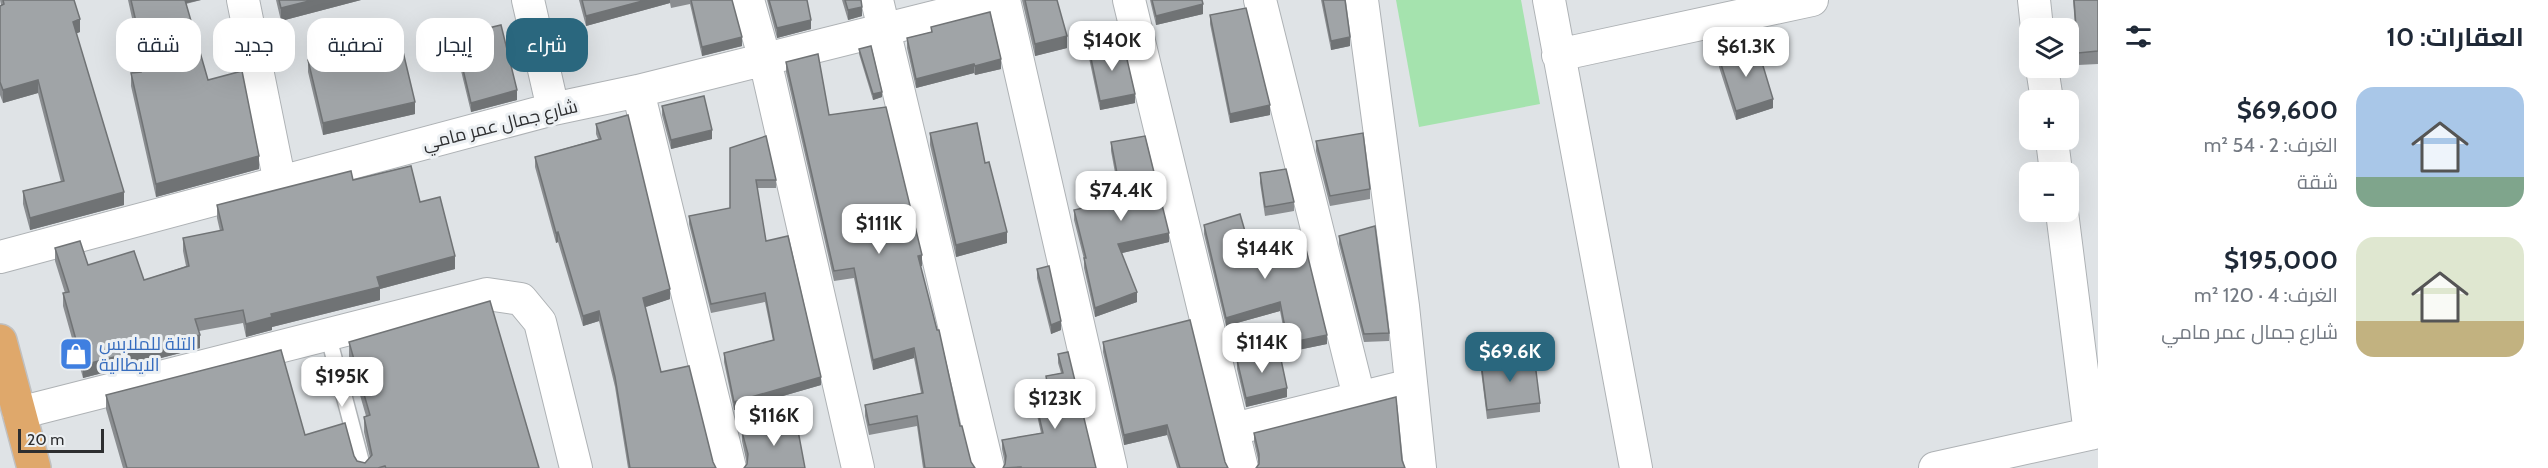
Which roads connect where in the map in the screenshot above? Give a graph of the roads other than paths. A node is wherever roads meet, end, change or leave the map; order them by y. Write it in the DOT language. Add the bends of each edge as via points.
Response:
graph roads {
  1 [pos="243,0"];
  2 [pos="528,0"];
  3 [pos="748,0"];
  4 [pos="1003,0"];
  5 [pos="1129,0"];
  6 [pos="1260,0"];
  7 [pos="1362,0"];
  8 [pos="1549,0"];
  9 [pos="1812,0"];
  10 [pos="2034,0"];
  11 [pos="881,15"];
  12 [pos="2036,18"];
  13 [pos="1558,55"];
  14 [pos="765,60"];
  15 [pos="638,91"];
  16 [pos="553,110"];
  17 [pos="280,183"];
  18 [pos="2063,222"];
  19 [pos="0,257"];
  20 [pos="328,335"];
  21 [pos="0,342"];
  22 [pos="1411,385"];
  23 [pos="1359,398"];
  24 [pos="19,413"];
  25 [pos="1234,429"];
  26 [pos="2094,433"];
  27 [pos="34,468"];
  28 [pos="363,468"];
  29 [pos="576,468"];
  30 [pos="730,468"];
  31 [pos="858,468"];
  32 [pos="988,468"];
  33 [pos="1111,468"];
  34 [pos="1242,468"];
  35 [pos="1420,468"];
  36 [pos="1636,468"];
  37 [pos="1935,468"];
  1 -- 17 [label="street"];
  2 -- 16 [label="street"];
  3 -- 14 [label="street"];
  4 -- 11 [label="street, شارع جمال عمر مامي"];
  4 -- 33 [label="street"];
  5 -- 25 [label="street"];
  6 -- 23 [label="street"];
  7 -- 22 [label="street"];
  8 -- 13 [label="street"];
  9 -- 13 [label="street"];
  10 -- 12 [label="street"];
  11 -- 14 [label="street, شارع جمال عمر مامي"];
  11 -- 32 [label="street"];
  13 -- 36 [label="street"];
  14 -- 15 [label="street, شارع جمال عمر مامي"];
  14 -- 31 [label="street"];
  15 -- 16 [label="street, شارع جمال عمر مامي"];
  15 -- 30 [label="street"];
  16 -- 17 [label="street, شارع جمال عمر مامي"];
  17 -- 19 [label="street, شارع جمال عمر مامي"];
  18 -- 26 [label="street"];
  20 -- 24 [label="street"];
  20 -- 28 [label="lane"];
  20 -- 29 [label="street" via="487,294 521,299 540,322"];
  21 -- 24 [label="highway"];
  22 -- 23 [label="street"];
  22 -- 35 [label="street"];
  23 -- 25 [label="street"];
  24 -- 27 [label="highway"];
  25 -- 34 [label="street"];
  26 -- 37 [label="street"];
}
